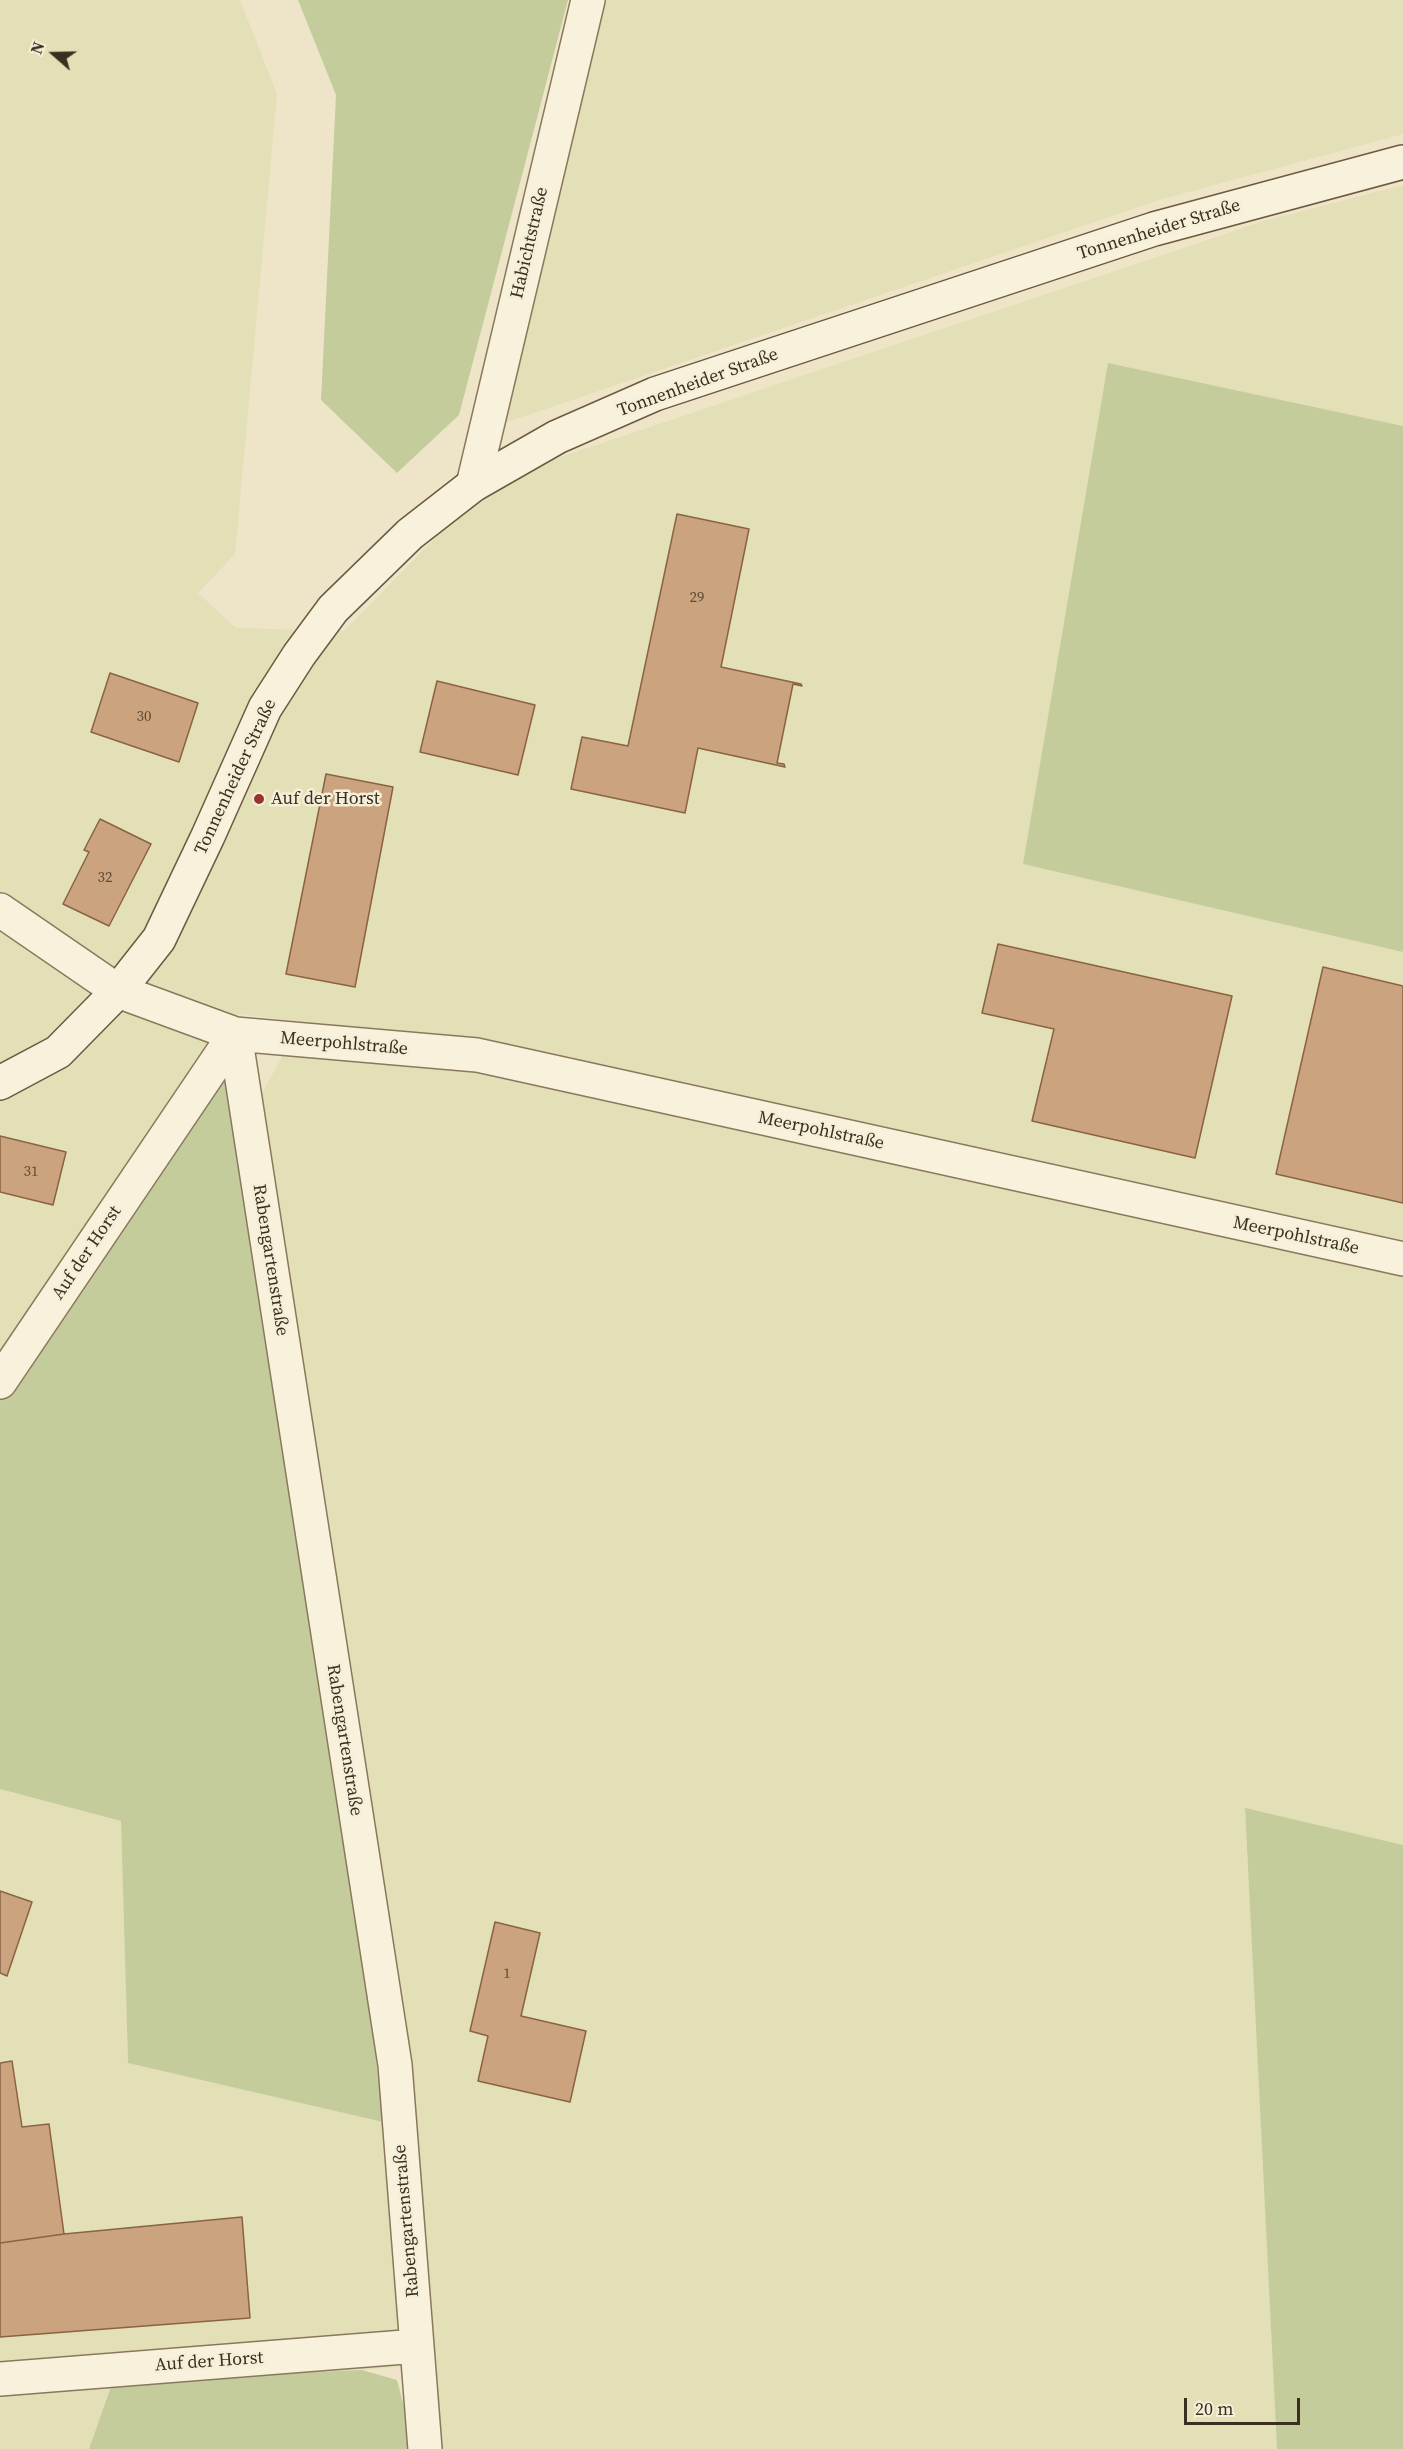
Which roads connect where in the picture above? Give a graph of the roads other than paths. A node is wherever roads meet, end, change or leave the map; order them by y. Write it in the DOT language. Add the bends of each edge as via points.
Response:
graph roads {
  1 [pos="588,0"];
  2 [pos="1403,162"];
  3 [pos="472,485"];
  4 [pos="0,910"];
  5 [pos="118,991"];
  6 [pos="235,1034"];
  7 [pos="0,1083"];
  8 [pos="1403,1259"];
  9 [pos="0,1382"];
  10 [pos="417,2346"];
  11 [pos="0,2379"];
  12 [pos="425,2449"];
  1 -- 3 [label="street, Habichtstraße"];
  2 -- 3 [label="street, Tonnenheider Straße" via="1154,230 655,394 558,437"];
  3 -- 5 [label="street, Tonnenheider Straße" via="410,534 333,609 299,655 265,708 159,939"];
  4 -- 5 [label="street, Meerpohlstraße"];
  5 -- 6 [label="street, Meerpohlstraße"];
  5 -- 7 [label="street, Tonnenheider Straße" via="58,1052"];
  6 -- 8 [label="street, Meerpohlstraße" via="477,1055"];
  6 -- 9 [label="street, Auf der Horst"];
  6 -- 10 [label="street, Rabengartenstraße" via="394,2065"];
  10 -- 11 [label="street, Auf der Horst"];
  10 -- 12 [label="street, Rabengartenstraße"];
}
